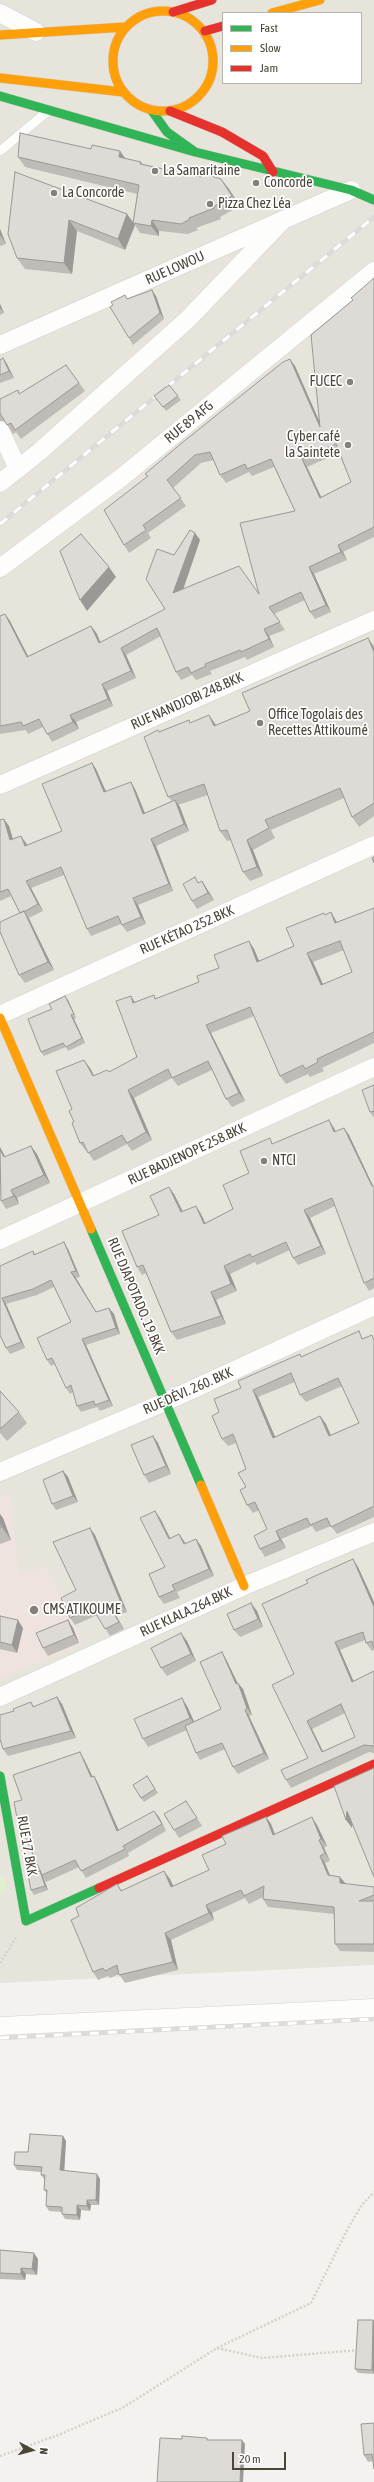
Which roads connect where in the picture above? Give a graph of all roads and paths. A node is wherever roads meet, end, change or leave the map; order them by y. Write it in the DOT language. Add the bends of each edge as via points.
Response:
graph roads {
  1 [pos="212,0"];
  2 [pos="320,0"];
  3 [pos="173,12"];
  4 [pos="276,12"];
  5 [pos="0,13"];
  6 [pos="222,26"];
  7 [pos="125,27"];
  8 [pos="205,31"];
  9 [pos="36,32"];
  10 [pos="0,35"];
  11 [pos="0,78"];
  12 [pos="123,92"];
  13 [pos="0,96"];
  14 [pos="48,111"];
  15 [pos="152,111"];
  16 [pos="170,111"];
  17 [pos="0,151"];
  18 [pos="195,152"];
  19 [pos="273,172"];
  20 [pos="351,190"];
  21 [pos="374,200"];
  22 [pos="282,221"];
  23 [pos="374,271"];
  24 [pos="0,345"];
  25 [pos="0,430"];
  26 [pos="18,469"];
  27 [pos="0,483"];
  28 [pos="0,568"];
  29 [pos="374,620"];
  30 [pos="0,785"];
  31 [pos="374,845"];
  32 [pos="0,1015"];
  33 [pos="0,1018"];
  34 [pos="374,1067"];
  35 [pos="82,1204"];
  36 [pos="0,1240"];
  37 [pos="374,1306"];
  38 [pos="165,1402"];
  39 [pos="0,1472"];
  40 [pos="374,1532"];
  41 [pos="244,1586"];
  42 [pos="0,1697"];
  43 [pos="374,1764"];
  44 [pos="0,1776"];
  45 [pos="26,1921"];
  46 [pos="0,1962"];
  47 [pos="374,2008"];
  48 [pos="0,2026"];
  49 [pos="374,2192"];
  50 [pos="217,2348"];
  51 [pos="367,2348"];
  52 [pos="0,2456"];
  1 -- 3 [label="main road"];
  2 -- 4 [label="main road"];
  3 -- 7 [label="main road" via="156,11 139,16"];
  3 -- 8 [label="main road" via="189,18"];
  5 -- 9 [label="street"];
  6 -- 8 [label="main road"];
  7 -- 9 [label="main road"];
  7 -- 12 [label="main road" via="116,42 113,59 115,77"];
  8 -- 16 [label="main road" via="211,46 213,63 209,80 202,95 186,106"];
  9 -- 10 [label="main road"];
  11 -- 12 [label="main road"];
  12 -- 15 [label="main road" via="136,104"];
  13 -- 14 [label="main road"];
  14 -- 17 [label="lane"];
  14 -- 18 [label="main road"];
  15 -- 16 [label="main road"];
  15 -- 18 [label="main road" via="167,132"];
  16 -- 19 [label="main road" via="222,132 263,156"];
  18 -- 19 [label="main road"];
  19 -- 20 [label="main road"];
  20 -- 21 [label="main road"];
  20 -- 22 [label="street, RUE LOWOU"];
  22 -- 24 [label="street, RUE LOWOU"];
  22 -- 26 [label="street" via="187,320"];
  23 -- 28 [label="street, RUE 89 AFG" via="122,477"];
  25 -- 26 [label="street"];
  26 -- 27 [label="street"];
  29 -- 30 [label="street, RUE NANDJOBI 248.BKK"];
  31 -- 32 [label="street, RUE KÉTAO 252.BKK"];
  33 -- 35 [label="main road, RUE DJAPOTADO. 19.BKK"];
  34 -- 35 [label="street, RUE BADJENOPE 258.BKK"];
  35 -- 36 [label="street, RUE BADJENOPE 258.BKK"];
  35 -- 38 [label="main road, RUE DJAPOTADO. 19.BKK"];
  37 -- 38 [label="street, RUE DÉVI. 260. BKK"];
  38 -- 39 [label="street, RUE DÉVI. 260. BKK"];
  38 -- 41 [label="main road, RUE DJAPOTADO. 19.BKK"];
  40 -- 41 [label="street, RUE KLALA.264.BKK"];
  41 -- 42 [label="street, RUE KLALA.264.BKK"];
  43 -- 45 [label="main road"];
  44 -- 45 [label="main road, RUE 17. BKK"];
  45 -- 46 [label="path"];
  47 -- 48 [label="street"];
  49 -- 50 [label="path" via="361,2206 347,2230 311,2303"];
  50 -- 51 [label="path" via="262,2358 310,2356"];
  50 -- 52 [label="path" via="124,2407 58,2436"];
}
